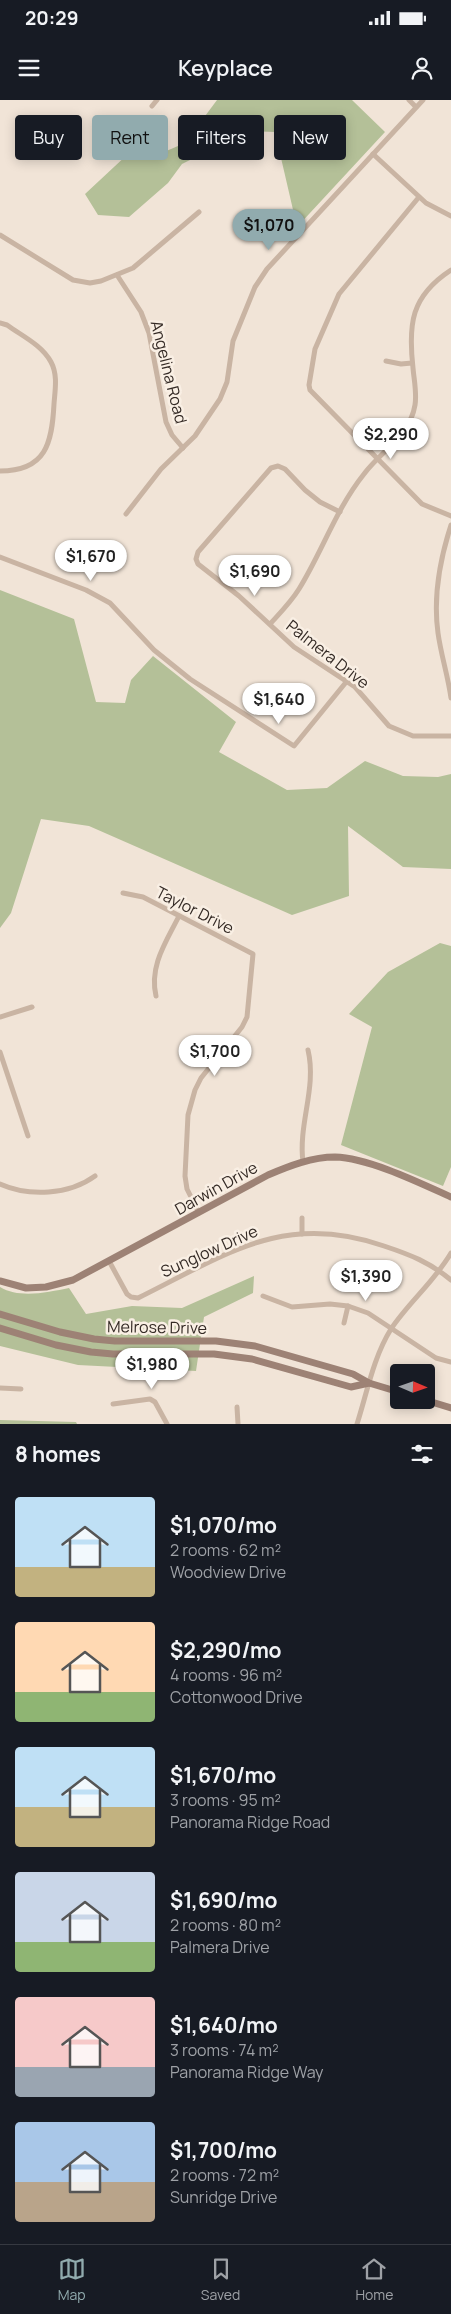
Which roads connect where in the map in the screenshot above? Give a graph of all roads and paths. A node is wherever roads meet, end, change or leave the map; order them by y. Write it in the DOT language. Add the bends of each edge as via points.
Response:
graph roads {
  1 [pos="157,100"];
  2 [pos="409,100"];
  3 [pos="422,100"];
  4 [pos="152,106"];
  5 [pos="416,107"];
  6 [pos="373,154"];
  7 [pos="419,197"];
  8 [pos="199,212"];
  9 [pos="451,216"];
  10 [pos="0,235"];
  11 [pos="451,270"];
  12 [pos="117,275"];
  13 [pos="0,323"];
  14 [pos="386,361"];
  15 [pos="412,363"];
  16 [pos="183,448"];
  17 [pos="378,459"];
  18 [pos="0,471"];
  19 [pos="340,512"];
  20 [pos="126,514"];
  21 [pos="451,516"];
  22 [pos="451,525"];
  23 [pos="0,558"];
  24 [pos="270,624"];
  25 [pos="347,681"];
  26 [pos="451,698"];
  27 [pos="451,736"];
  28 [pos="123,893"];
  29 [pos="179,916"];
  30 [pos="156,996"];
  31 [pos="32,1007"];
  32 [pos="0,1017"];
  33 [pos="308,1050"];
  34 [pos="0,1052"];
  35 [pos="28,1136"];
  36 [pos="303,1162"];
  37 [pos="95,1176"];
  38 [pos="0,1184"];
  39 [pos="451,1197"];
  40 [pos="200,1213"];
  41 [pos="302,1218"];
  42 [pos="302,1234"];
  43 [pos="451,1253"];
  44 [pos="109,1261"];
  45 [pos="440,1271"];
  46 [pos="451,1280"];
  47 [pos="0,1281"];
  48 [pos="264,1296"];
  49 [pos="348,1306"];
  50 [pos="0,1314"];
  51 [pos="344,1323"];
  52 [pos="0,1328"];
  53 [pos="392,1328"];
  54 [pos="451,1362"];
  55 [pos="369,1383"];
  56 [pos="0,1388"];
  57 [pos="21,1389"];
  58 [pos="390,1389"];
  59 [pos="435,1403"];
  60 [pos="113,1404"];
  61 [pos="236,1407"];
  62 [pos="451,1408"];
  63 [pos="167,1424"];
  64 [pos="238,1424"];
  65 [pos="357,1424"];
  1 -- 4 [label="street"];
  2 -- 5 [label="street"];
  3 -- 5 [label="street"];
  5 -- 6 [label="street"];
  6 -- 7 [label="street"];
  6 -- 16 [label="street" via="267,269 255,287 233,341 227,382 220,399"];
  7 -- 9 [label="street"];
  7 -- 17 [label="street" via="339,294 315,349 309,385 310,390"];
  8 -- 12 [label="street" via="133,268"];
  10 -- 12 [label="street" via="72,280 90,283"];
  11 -- 15 [label="street" via="428,288 416,308 410,332"];
  12 -- 16 [label="street, Angelina Road" via="141,312 149,332 166,422"];
  13 -- 18 [label="street" via="43,350 56,379 53,431 48,447 35,462 17,471"];
  14 -- 15 [label="street"];
  15 -- 17 [label="street" via="415,406 408,426"];
  16 -- 20 [label="street"];
  17 -- 19 [label="street" via="365,472"];
  17 -- 21 [label="street" via="422,504"];
  19 -- 24 [label="street" via="299,588"];
  19 -- 24 [label="street, Palmera Drive" via="320,502 278,466 271,468 198,552 198,564"];
  22 -- 26 [label="street" via="437,592 438,630"];
  23 -- 25 [label="street" via="86,590 110,604 154,650 190,679 294,746"];
  24 -- 25 [label="street, Palmera Drive" via="294,648"];
  25 -- 27 [label="street, Palmera Drive" via="388,726 413,736"];
  28 -- 29 [label="street, Taylor Drive" via="143,897"];
  29 -- 30 [label="street" via="154,970"];
  29 -- 40 [label="street, Taylor Drive" via="254,954 247,1017 201,1078 188,1115 185,1176 187,1188"];
  31 -- 32 [label="street"];
  33 -- 36 [label="street" via="312,1083 302,1138"];
  34 -- 35 [label="street"];
  36 -- 39 [label="main road, Darwin Drive" via="330,1158 356,1160"];
  36 -- 40 [label="main road, Darwin Drive" via="268,1175"];
  37 -- 38 [label="street" via="78,1185 35,1193"];
  40 -- 44 [label="main road, Darwin Drive"];
  41 -- 42 [label="street"];
  42 -- 44 [label="street, Sunglow Drive" via="276,1236 247,1244 138,1298 127,1294"];
  42 -- 45 [label="street, Sunglow Drive" via="331,1233 374,1242 422,1259"];
  43 -- 45 [label="street"];
  44 -- 47 [label="main road, Darwin Drive" via="73,1280 46,1287 26,1288"];
  45 -- 46 [label="street, Sunglow Drive"];
  45 -- 53 [label="street"];
  48 -- 49 [label="street" via="292,1307"];
  49 -- 51 [label="street"];
  49 -- 53 [label="street" via="368,1313"];
  50 -- 55 [label="main road, Melrose Drive" via="94,1339 216,1341 255,1346 353,1374"];
  52 -- 55 [label="main road, Melrose Drive" via="91,1352 214,1354 252,1359 351,1387"];
  53 -- 54 [label="street" via="436,1358"];
  53 -- 55 [label="street"];
  55 -- 58 [label="main road, Melrose Drive"];
  55 -- 65 [label="street"];
  56 -- 57 [label="street"];
  59 -- 62 [label="main road"];
  60 -- 63 [label="street" via="150,1399"];
  61 -- 64 [label="street"];
}
